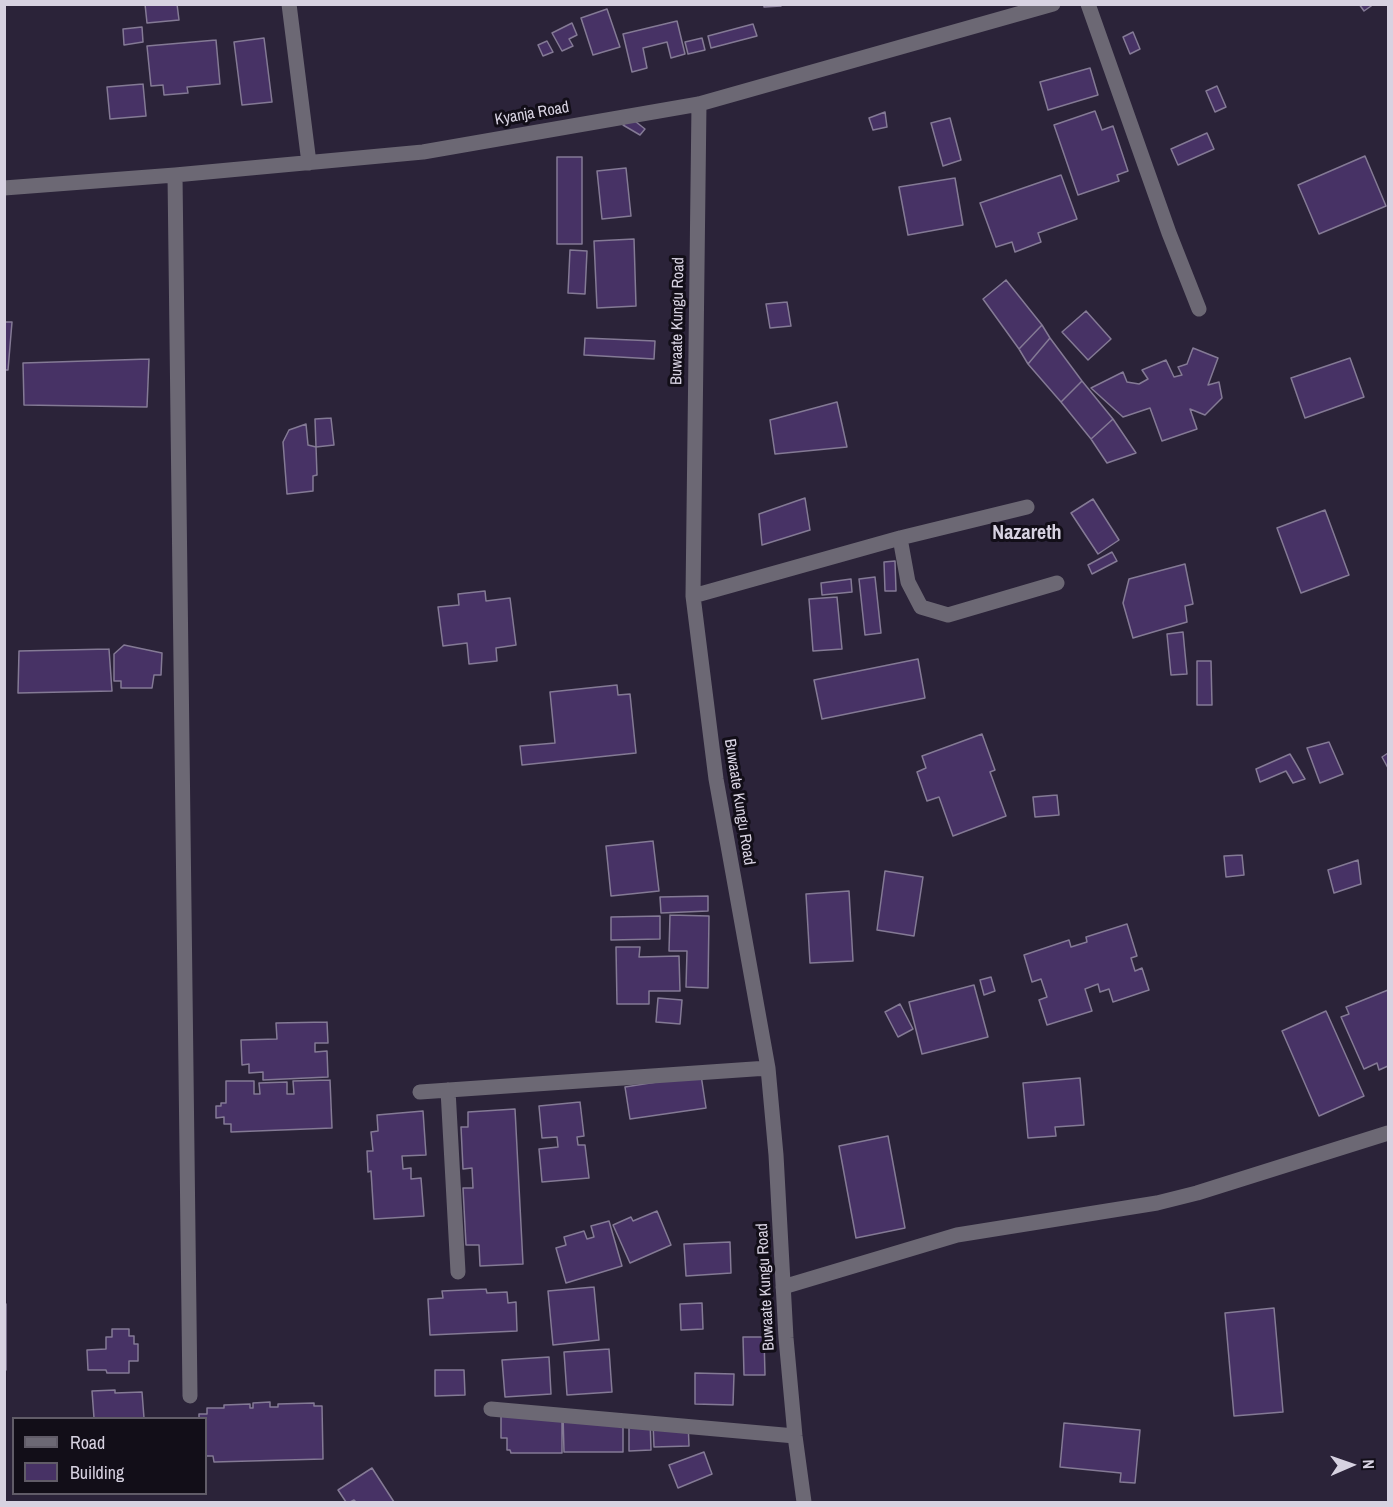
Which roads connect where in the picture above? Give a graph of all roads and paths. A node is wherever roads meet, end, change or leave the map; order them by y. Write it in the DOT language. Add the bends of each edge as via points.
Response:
graph roads {
  1 [pos="289,4"];
  2 [pos="1053,4"];
  3 [pos="1088,4"];
  4 [pos="699,104"];
  5 [pos="309,163"];
  6 [pos="175,175"];
  7 [pos="4,188"];
  8 [pos="1199,309"];
  9 [pos="1027,507"];
  10 [pos="900,538"];
  11 [pos="1057,583"];
  12 [pos="693,596"];
  13 [pos="768,1068"];
  14 [pos="448,1090"];
  15 [pos="420,1092"];
  16 [pos="1389,1133"];
  17 [pos="458,1272"];
  18 [pos="783,1287"];
  19 [pos="190,1396"];
  20 [pos="491,1409"];
  21 [pos="795,1436"];
  22 [pos="804,1503"];
  1 -- 5 [label="street"];
  2 -- 4 [label="street, Kyanja Road"];
  3 -- 8 [label="street"];
  4 -- 5 [label="street, Kyanja Road" via="423,152"];
  4 -- 12 [label="street, Buwaate Kungu Road"];
  5 -- 6 [label="street, Kyanja Road"];
  6 -- 7 [label="street, Kyanja Road"];
  6 -- 19 [label="street"];
  9 -- 10 [label="street"];
  10 -- 11 [label="street" via="908,582 921,608 948,615"];
  10 -- 12 [label="street"];
  12 -- 13 [label="street, Buwaate Kungu Road" via="716,779"];
  13 -- 14 [label="street"];
  13 -- 18 [label="street, Buwaate Kungu Road"];
  14 -- 15 [label="street"];
  14 -- 17 [label="street"];
  16 -- 18 [label="street" via="1197,1193 957,1235"];
  18 -- 21 [label="street, Buwaate Kungu Road"];
  20 -- 21 [label="street"];
  21 -- 22 [label="street, Buwaate Kungu Road"];
}
